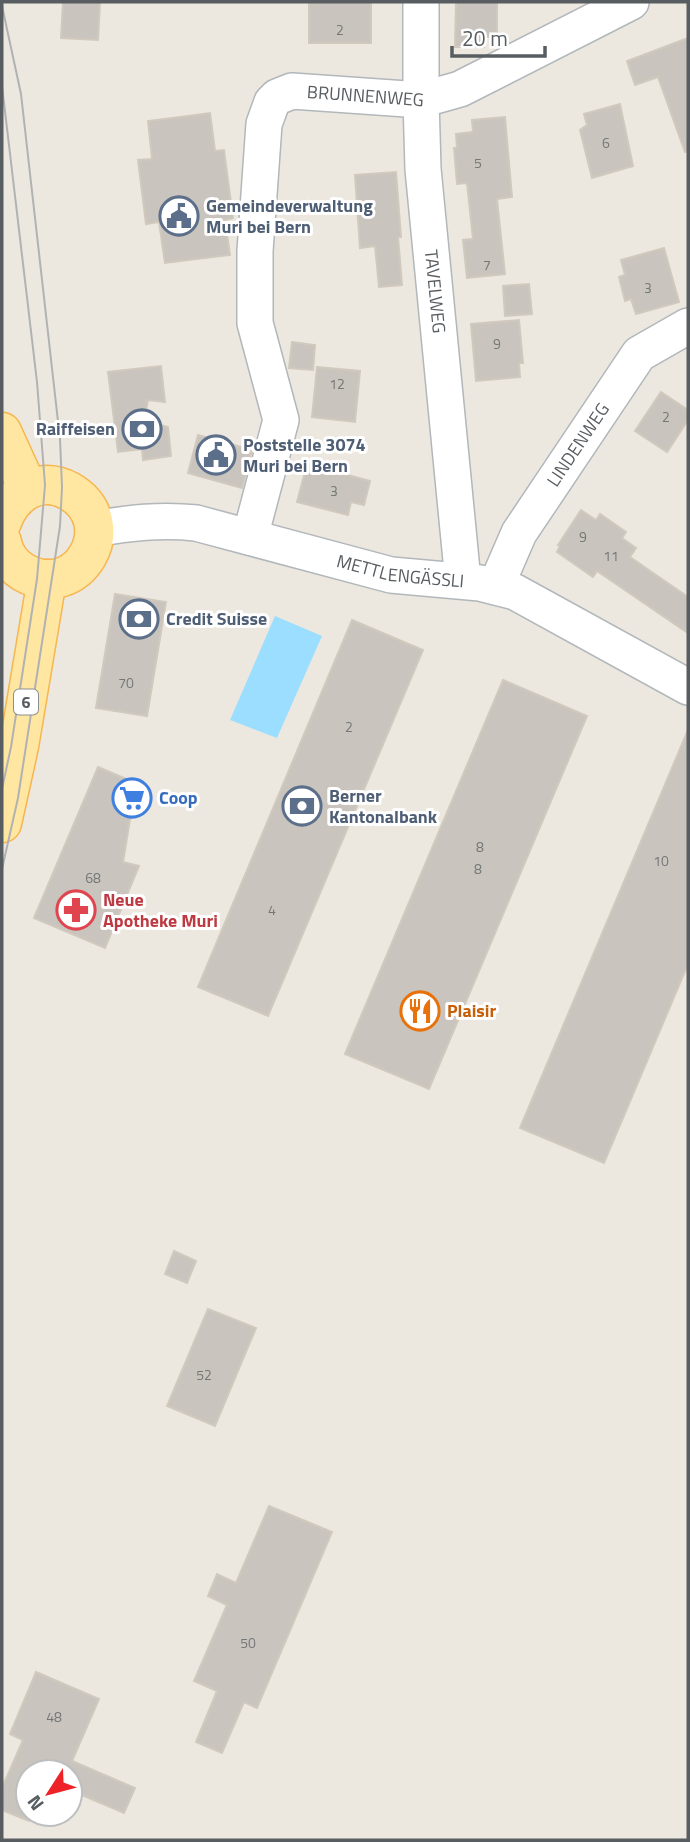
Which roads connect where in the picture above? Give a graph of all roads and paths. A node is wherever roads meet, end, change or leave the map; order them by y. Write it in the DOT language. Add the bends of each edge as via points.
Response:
graph roads {
  1 [pos="421,2"];
  2 [pos="631,2"];
  3 [pos="421,100"];
  4 [pos="688,326"];
  5 [pos="2,432"];
  6 [pos="28,489"];
  7 [pos="2,522"];
  8 [pos="94,529"];
  9 [pos="250,537"];
  10 [pos="2,542"];
  11 [pos="47,579"];
  12 [pos="480,583"];
  13 [pos="688,687"];
  14 [pos="2,823"];
  1 -- 3 [label="street, TAVELWEG"];
  2 -- 3 [label="street, BRUNNENWEG" via="460,89"];
  3 -- 9 [label="street, BRUNNENWEG" via="292,91 277,97 268,110 255,251 255,323 281,419"];
  3 -- 12 [label="street, TAVELWEG" via="423,169"];
  4 -- 12 [label="street, LINDENWEG" via="639,354 519,533"];
  5 -- 6 [label="main road"];
  6 -- 7 [label="main road" via="15,498"];
  6 -- 8 [label="main road" via="52,485 77,496 89,511"];
  8 -- 9 [label="street, METTLENGÄSSLI" via="174,520"];
  8 -- 11 [label="main road" via="94,541 83,563 64,577"];
  9 -- 12 [label="street, METTLENGÄSSLI" via="391,575"];
  10 -- 11 [label="main road" via="19,569"];
  11 -- 14 [label="main road, 6"];
  12 -- 13 [label="street, METTLENGÄSSLI" via="515,592"];
}
